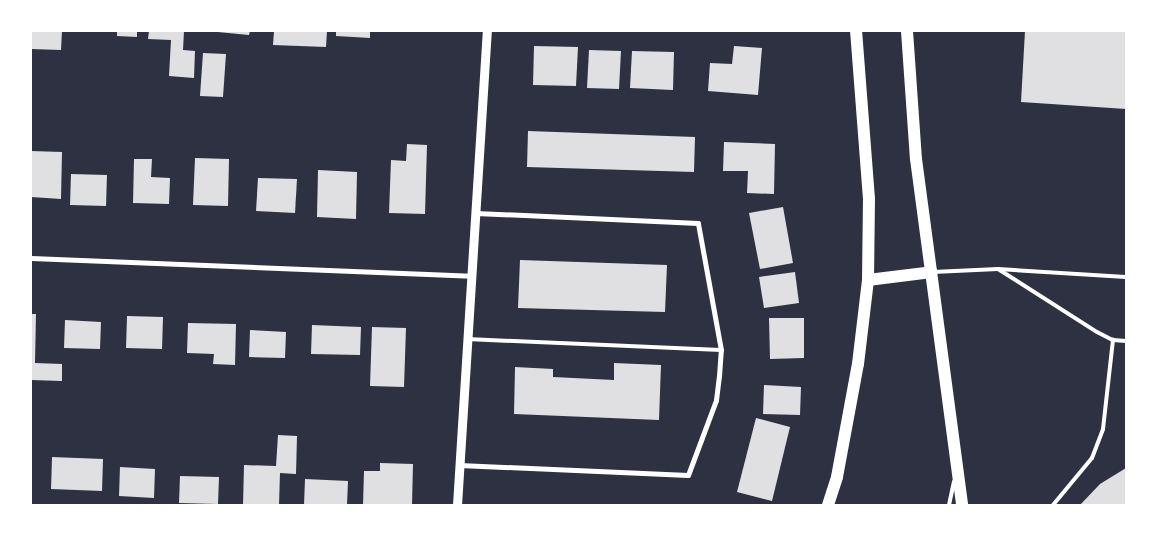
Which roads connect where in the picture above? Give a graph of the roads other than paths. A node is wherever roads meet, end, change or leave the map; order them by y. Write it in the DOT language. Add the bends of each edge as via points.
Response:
graph roads {
  1 [pos="487,31"];
  2 [pos="856,31"];
  3 [pos="907,31"];
  4 [pos="475,213"];
  5 [pos="31,258"];
  6 [pos="998,269"];
  7 [pos="932,272"];
  8 [pos="472,276"];
  9 [pos="1126,277"];
  10 [pos="868,280"];
  11 [pos="467,338"];
  12 [pos="1113,340"];
  13 [pos="1126,341"];
  14 [pos="721,350"];
  15 [pos="459,465"];
  16 [pos="957,468"];
  17 [pos="457,505"];
  18 [pos="828,505"];
  19 [pos="949,505"];
  20 [pos="962,505"];
  21 [pos="1053,505"];
  1 -- 4 [label="street"];
  2 -- 10 [label="main road" via="869,199"];
  3 -- 7 [label="main road" via="916,159"];
  4 -- 8 [label="street"];
  4 -- 14 [label="street" via="698,223"];
  5 -- 8 [label="street"];
  6 -- 7 [label="lane"];
  6 -- 9 [label="lane"];
  6 -- 12 [label="lane"];
  7 -- 10 [label="main road"];
  7 -- 16 [label="main road"];
  8 -- 11 [label="street"];
  10 -- 18 [label="main road" via="858,364 837,477"];
  11 -- 14 [label="lane"];
  11 -- 15 [label="street"];
  12 -- 13 [label="lane"];
  12 -- 21 [label="lane" via="1103,429 1092,458"];
  14 -- 15 [label="street" via="716,400 688,475"];
  15 -- 17 [label="street"];
  16 -- 19 [label="lane"];
  16 -- 20 [label="main road"];
}
